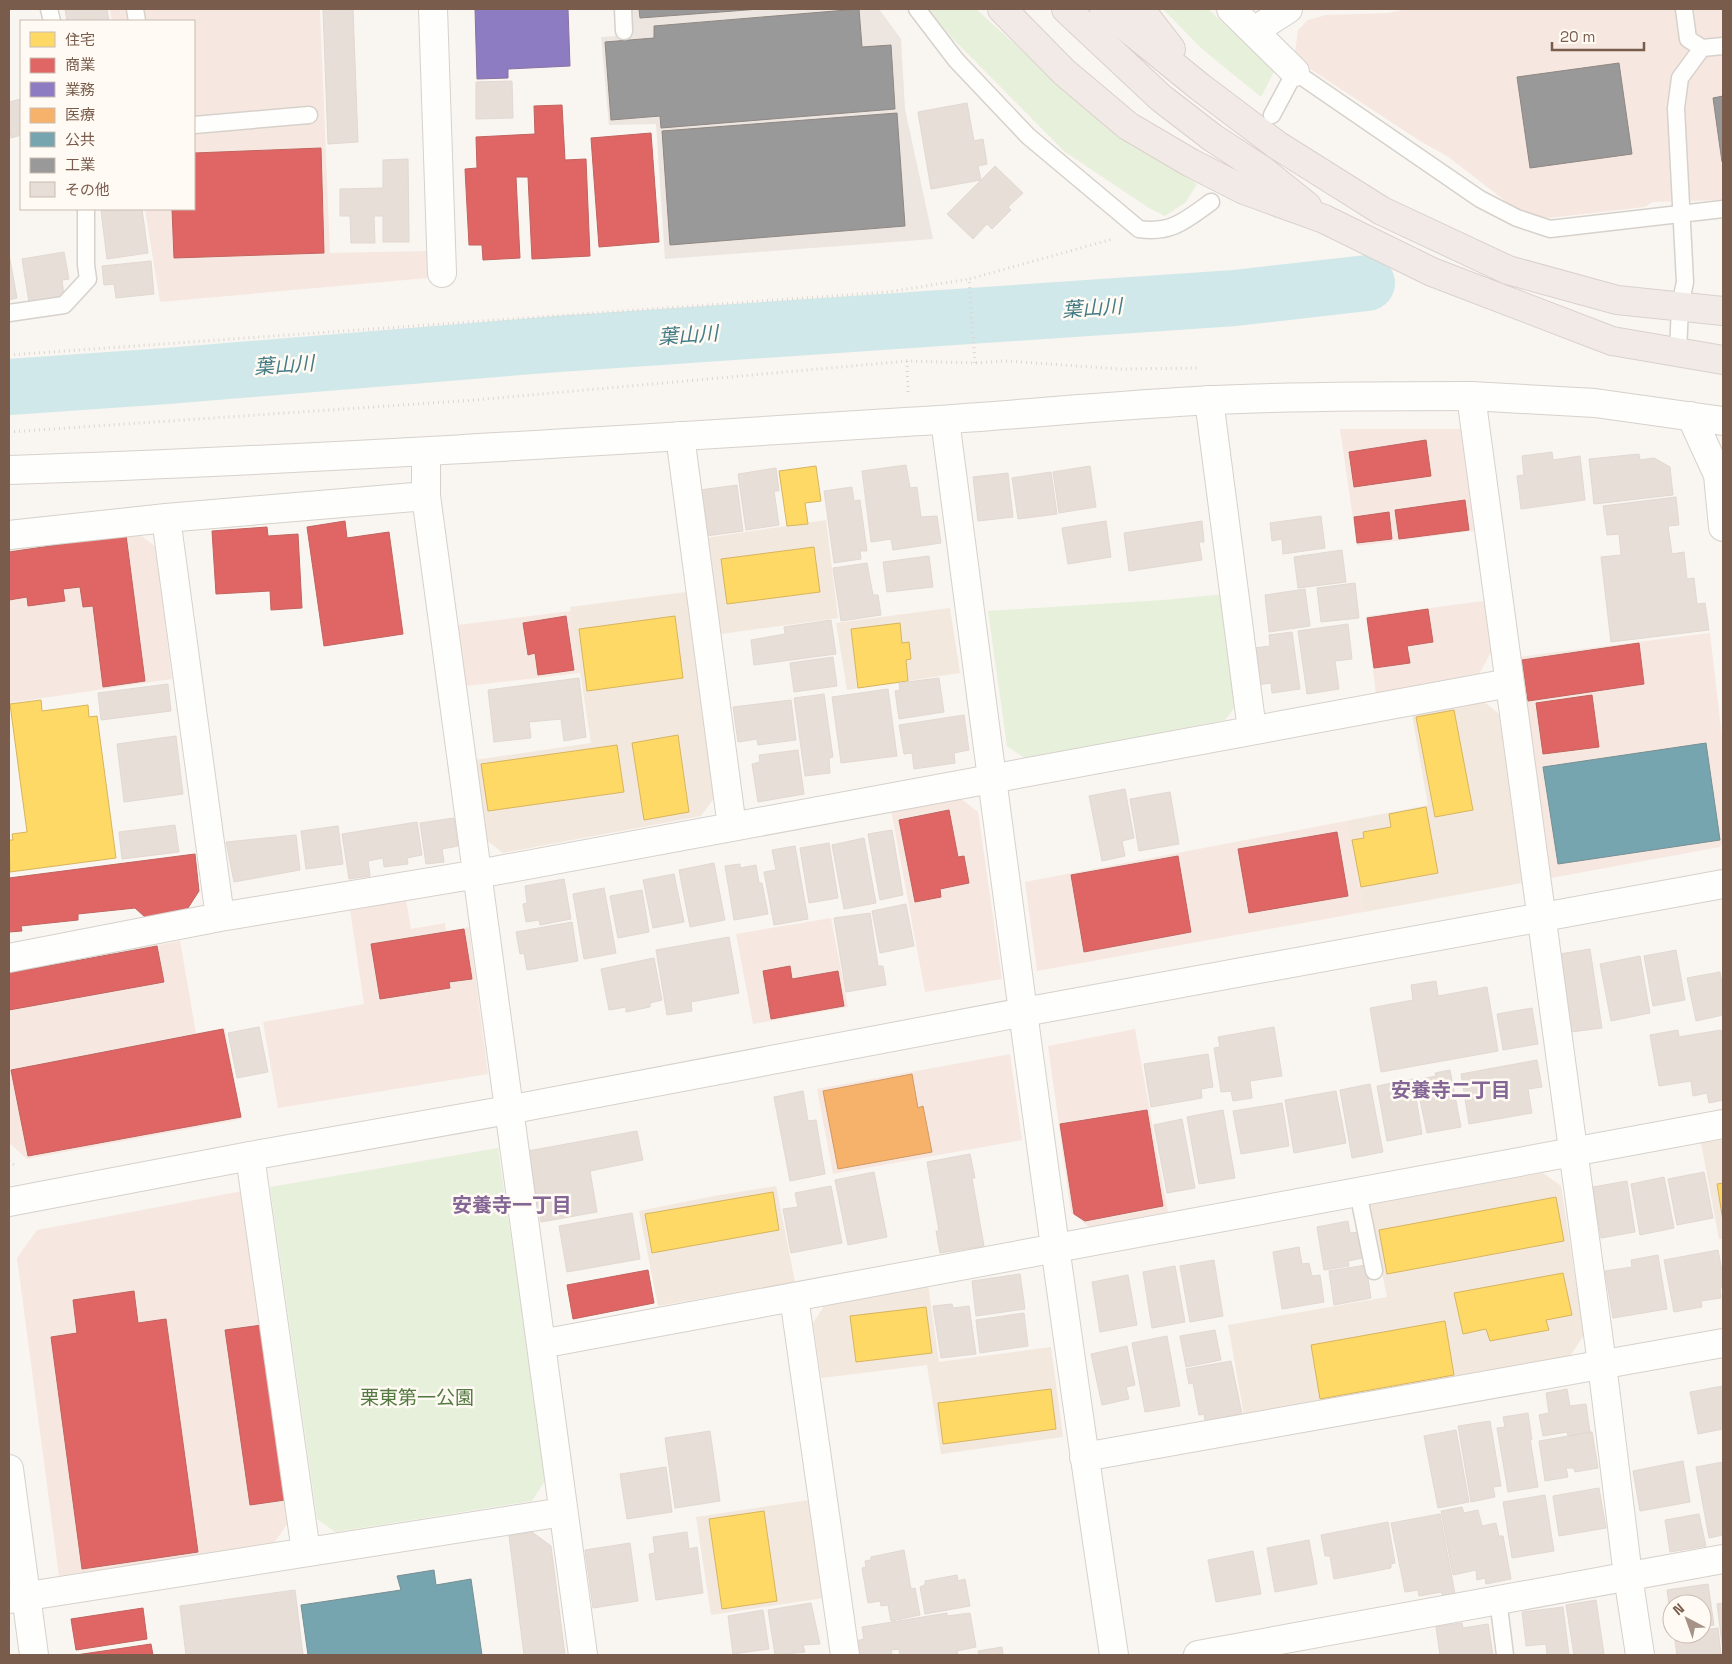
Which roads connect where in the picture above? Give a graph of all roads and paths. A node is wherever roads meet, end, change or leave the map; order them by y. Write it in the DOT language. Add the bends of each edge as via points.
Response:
graph roads {
  1 [pos="433,9"];
  2 [pos="623,9"];
  3 [pos="917,9"];
  4 [pos="1002,9"];
  5 [pos="1066,9"];
  6 [pos="1104,9"];
  7 [pos="1140,9"];
  8 [pos="1231,9"];
  9 [pos="1288,9"];
  10 [pos="1684,9"];
  11 [pos="624,31"];
  12 [pos="1254,32"];
  13 [pos="1723,46"];
  14 [pos="1702,48"];
  15 [pos="1296,72"];
  16 [pos="1200,87"];
  17 [pos="309,116"];
  18 [pos="1272,116"];
  19 [pos="195,125"];
  20 [pos="1211,202"];
  21 [pos="1723,209"];
  22 [pos="86,210"];
  23 [pos="1681,213"];
  24 [pos="1324,219"];
  25 [pos="1139,229"];
  26 [pos="442,273"];
  27 [pos="969,279"];
  28 [pos="1680,306"];
  29 [pos="1723,311"];
  30 [pos="9,313"];
  31 [pos="1678,352"];
  32 [pos="9,355"];
  33 [pos="1723,360"];
  34 [pos="975,363"];
  35 [pos="1206,368"];
  36 [pos="1471,396"];
  37 [pos="1209,400"];
  38 [pos="1691,416"];
  39 [pos="945,420"];
  40 [pos="1723,421"];
  41 [pos="9,432"];
  42 [pos="680,436"];
  43 [pos="426,452"];
  44 [pos="9,470"];
  45 [pos="426,496"];
  46 [pos="166,518"];
  47 [pos="1723,527"];
  48 [pos="9,534"];
  49 [pos="1509,683"];
  50 [pos="1252,730"];
  51 [pos="992,778"];
  52 [pos="732,827"];
  53 [pos="478,874"];
  54 [pos="1723,884"];
  55 [pos="220,917"];
  56 [pos="1541,917"];
  57 [pos="9,958"];
  58 [pos="1024,1012"];
  59 [pos="508,1110"];
  60 [pos="1723,1124"];
  61 [pos="1574,1152"];
  62 [pos="250,1156"];
  63 [pos="9,1161"];
  64 [pos="16,1166"];
  65 [pos="1358,1192"];
  66 [pos="9,1202"];
  67 [pos="1055,1249"];
  68 [pos="1374,1271"];
  69 [pos="794,1297"];
  70 [pos="1723,1343"];
  71 [pos="541,1344"];
  72 [pos="1602,1364"];
  73 [pos="1084,1457"];
  74 [pos="9,1470"];
  75 [pos="563,1512"];
  76 [pos="306,1552"];
  77 [pos="1723,1559"];
  78 [pos="1628,1576"];
  79 [pos="18,1598"];
  80 [pos="1498,1599"];
  81 [pos="34,1655"];
  82 [pos="583,1655"];
  83 [pos="845,1655"];
  84 [pos="1114,1655"];
  85 [pos="1198,1655"];
  86 [pos="1505,1655"];
  87 [pos="1640,1655"];
  1 -- 26 [label="street"];
  2 -- 11 [label="lane"];
  3 -- 25 [label="lane" via="956,60 1028,136"];
  4 -- 24 [label="highway" via="1064,72 1128,126 1244,190"];
  5 -- 24 [label="highway" via="1161,98"];
  6 -- 16 [label="highway"];
  7 -- 16 [label="highway"];
  8 -- 12 [label="street"];
  9 -- 12 [label="street"];
  10 -- 14 [label="lane" via="1688,39"];
  12 -- 15 [label="street"];
  13 -- 14 [label="lane"];
  14 -- 23 [label="lane" via="1680,78 1676,108"];
  15 -- 18 [label="lane"];
  15 -- 23 [label="lane" via="1480,199 1517,218 1550,229"];
  16 -- 28 [label="highway" via="1276,145 1382,211 1508,270 1617,300"];
  17 -- 19 [label="lane"];
  20 -- 25 [label="lane" via="1178,226 1153,231"];
  21 -- 23 [label="lane"];
  22 -- 30 [label="lane" via="88,279 64,305"];
  23 -- 28 [label="lane" via="1685,282"];
  24 -- 31 [label="highway" via="1432,272 1612,341"];
  25 -- 27 [label="path" via="1111,240"];
  27 -- 32 [label="path" via="888,292"];
  27 -- 34 [label="path"];
  28 -- 29 [label="highway"];
  28 -- 31 [label="lane"];
  31 -- 33 [label="highway"];
  34 -- 35 [label="path" via="1006,361 1121,369"];
  34 -- 41 [label="path" via="906,361 475,400"];
  36 -- 37 [label="street" via="1301,396"];
  36 -- 38 [label="street" via="1595,403"];
  36 -- 49 [label="street"];
  37 -- 39 [label="street"];
  37 -- 50 [label="street"];
  38 -- 40 [label="street"];
  38 -- 47 [label="street" via="1718,474"];
  39 -- 42 [label="street"];
  39 -- 51 [label="street"];
  42 -- 43 [label="street"];
  42 -- 52 [label="street"];
  43 -- 44 [label="street"];
  43 -- 45 [label="street"];
  45 -- 46 [label="street"];
  45 -- 53 [label="street"];
  46 -- 48 [label="street"];
  46 -- 55 [label="street"];
  49 -- 50 [label="street"];
  49 -- 56 [label="street"];
  50 -- 51 [label="street"];
  51 -- 52 [label="street"];
  51 -- 58 [label="street"];
  52 -- 53 [label="street"];
  53 -- 55 [label="street"];
  53 -- 59 [label="street"];
  54 -- 56 [label="street"];
  55 -- 57 [label="street"];
  56 -- 58 [label="street"];
  56 -- 61 [label="street"];
  58 -- 59 [label="street"];
  58 -- 67 [label="street"];
  59 -- 62 [label="street"];
  59 -- 71 [label="street"];
  60 -- 61 [label="street"];
  61 -- 65 [label="street"];
  61 -- 72 [label="street"];
  62 -- 66 [label="street"];
  62 -- 76 [label="street"];
  63 -- 64 [label="path"];
  65 -- 67 [label="street"];
  65 -- 68 [label="lane"];
  67 -- 69 [label="street"];
  67 -- 73 [label="street"];
  69 -- 71 [label="street"];
  69 -- 83 [label="street"];
  70 -- 72 [label="street"];
  71 -- 75 [label="street"];
  72 -- 73 [label="street"];
  72 -- 78 [label="street"];
  73 -- 84 [label="street"];
  74 -- 79 [label="street"];
  75 -- 76 [label="street"];
  75 -- 82 [label="street"];
  76 -- 79 [label="street"];
  77 -- 78 [label="street"];
  78 -- 80 [label="street"];
  78 -- 87 [label="street"];
  79 -- 81 [label="street"];
  80 -- 85 [label="street"];
  80 -- 86 [label="lane"];
}
